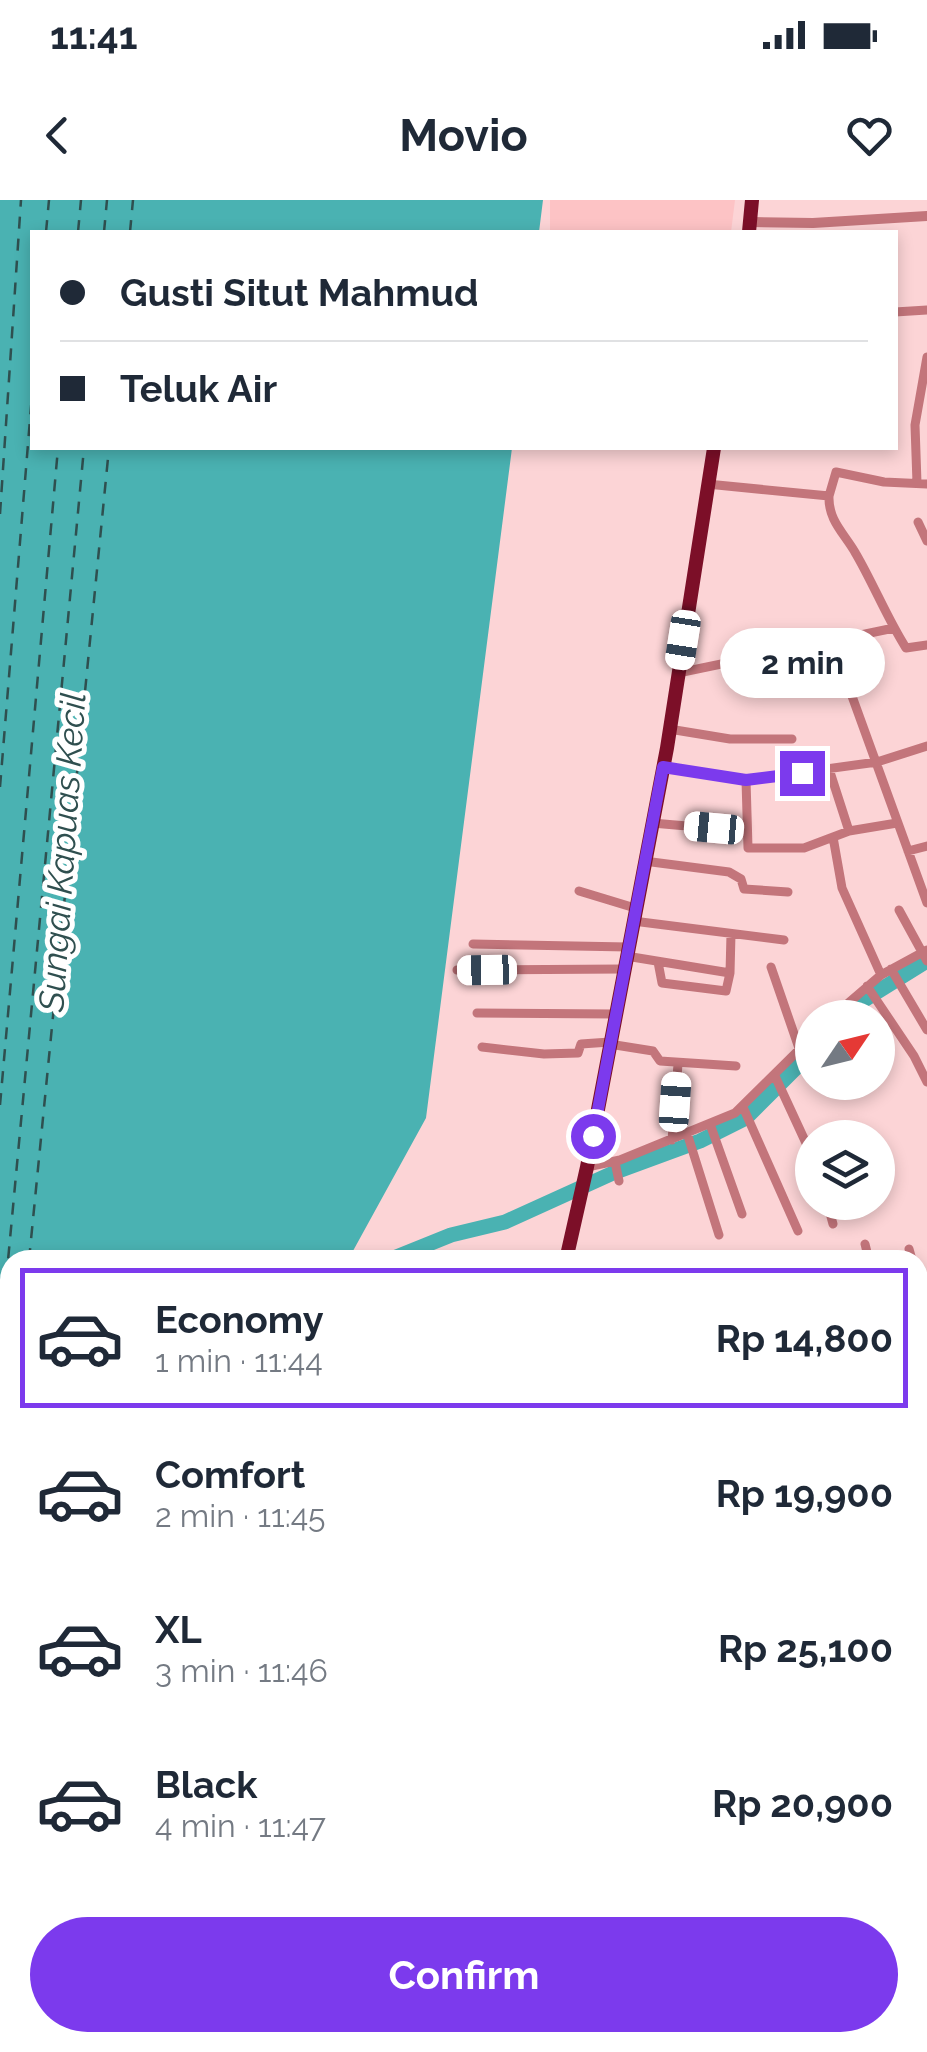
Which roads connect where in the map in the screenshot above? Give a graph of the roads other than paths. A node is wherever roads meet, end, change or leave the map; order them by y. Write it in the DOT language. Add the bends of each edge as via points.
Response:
graph roads {
  1 [pos="752,200"];
  2 [pos="927,216"];
  3 [pos="750,227"];
  4 [pos="927,310"];
  5 [pos="898,312"];
  6 [pos="927,357"];
  7 [pos="924,376"];
  8 [pos="714,450"];
  9 [pos="707,484"];
  10 [pos="922,484"];
  11 [pos="829,496"];
  12 [pos="918,522"];
  13 [pos="927,541"];
  14 [pos="894,628"];
  15 [pos="832,641"];
  16 [pos="927,645"];
  17 [pos="678,673"];
  18 [pos="670,730"];
  19 [pos="792,739"];
  20 [pos="927,747"];
  21 [pos="877,762"];
  22 [pos="663,767"];
  23 [pos="828,769"];
  24 [pos="746,780"];
  25 [pos="652,823"];
  26 [pos="897,823"];
  27 [pos="745,831"];
  28 [pos="849,832"];
  29 [pos="833,837"];
  30 [pos="927,846"];
  31 [pos="908,851"];
  32 [pos="644,861"];
  33 [pos="580,892"];
  34 [pos="788,892"];
  35 [pos="927,903"];
  36 [pos="899,910"];
  37 [pos="634,914"];
  38 [pos="732,934"];
  39 [pos="784,940"];
  40 [pos="474,944"];
  41 [pos="925,955"];
  42 [pos="626,958"];
  43 [pos="658,962"];
  44 [pos="771,967"];
  45 [pos="457,970"];
  46 [pos="730,972"];
  47 [pos="891,975"];
  48 [pos="869,988"];
  49 [pos="854,1000"];
  50 [pos="476,1013"];
  51 [pos="615,1014"];
  52 [pos="927,1030"];
  53 [pos="795,1037"];
  54 [pos="610,1043"];
  55 [pos="482,1047"];
  56 [pos="795,1057"];
  57 [pos="678,1064"];
  58 [pos="736,1066"];
  59 [pos="776,1079"];
  60 [pos="927,1082"];
  61 [pos="746,1114"];
  62 [pos="795,1120"];
  63 [pos="711,1127"];
  64 [pos="672,1140"];
  65 [pos="688,1141"];
  66 [pos="587,1171"];
  67 [pos="742,1214"];
  68 [pos="832,1220"];
  69 [pos="833,1224"];
  70 [pos="798,1230"];
  71 [pos="720,1235"];
  72 [pos="865,1244"];
  73 [pos="568,1250"];
  74 [pos="866,1250"];
  1 -- 3 [label="highway"];
  2 -- 3 [label="street"];
  4 -- 5 [label="street"];
  6 -- 7 [label="street"];
  7 -- 10 [label="street" via="915,425"];
  8 -- 9 [label="highway"];
  9 -- 11 [label="street"];
  9 -- 17 [label="highway"];
  10 -- 11 [label="street" via="836,472"];
  11 -- 14 [label="street" via="831,514"];
  12 -- 13 [label="street"];
  14 -- 15 [label="street"];
  14 -- 16 [label="street" via="906,648"];
  15 -- 17 [label="street"];
  15 -- 21 [label="street"];
  17 -- 18 [label="highway"];
  18 -- 19 [label="street"];
  18 -- 22 [label="highway"];
  20 -- 21 [label="street"];
  21 -- 23 [label="street"];
  21 -- 26 [label="street"];
  22 -- 24 [label="street"];
  22 -- 25 [label="highway"];
  23 -- 24 [label="street"];
  23 -- 28 [label="street"];
  24 -- 27 [label="street"];
  25 -- 27 [label="street"];
  25 -- 32 [label="highway"];
  26 -- 28 [label="street"];
  26 -- 31 [label="street"];
  27 -- 29 [label="street" via="751,848 804,848"];
  28 -- 29 [label="street"];
  29 -- 47 [label="street" via="842,888"];
  30 -- 31 [label="street"];
  31 -- 35 [label="street"];
  32 -- 34 [label="street" via="729,872 744,889"];
  32 -- 37 [label="highway"];
  33 -- 37 [label="street"];
  36 -- 41 [label="street"];
  37 -- 38 [label="street"];
  37 -- 42 [label="highway"];
  38 -- 39 [label="street"];
  38 -- 46 [label="street"];
  40 -- 42 [label="street"];
  41 -- 47 [label="street"];
  42 -- 43 [label="street"];
  42 -- 45 [label="street"];
  42 -- 51 [label="highway"];
  43 -- 46 [label="street"];
  43 -- 46 [label="street" via="664,983 726,990"];
  44 -- 53 [label="street"];
  47 -- 48 [label="street"];
  47 -- 52 [label="street"];
  48 -- 49 [label="street"];
  48 -- 60 [label="street"];
  50 -- 51 [label="street"];
  51 -- 54 [label="highway"];
  54 -- 55 [label="street" via="544,1054"];
  54 -- 57 [label="street"];
  54 -- 66 [label="highway"];
  56 -- 59 [label="street"];
  57 -- 58 [label="street"];
  57 -- 64 [label="street"];
  59 -- 61 [label="street"];
  59 -- 62 [label="street"];
  61 -- 63 [label="street"];
  61 -- 70 [label="street"];
  63 -- 65 [label="street"];
  63 -- 67 [label="street"];
  64 -- 65 [label="street"];
  64 -- 66 [label="street" via="617,1172"];
  65 -- 71 [label="street"];
  66 -- 73 [label="highway"];
  68 -- 69 [label="street"];
  72 -- 74 [label="street"];
}
